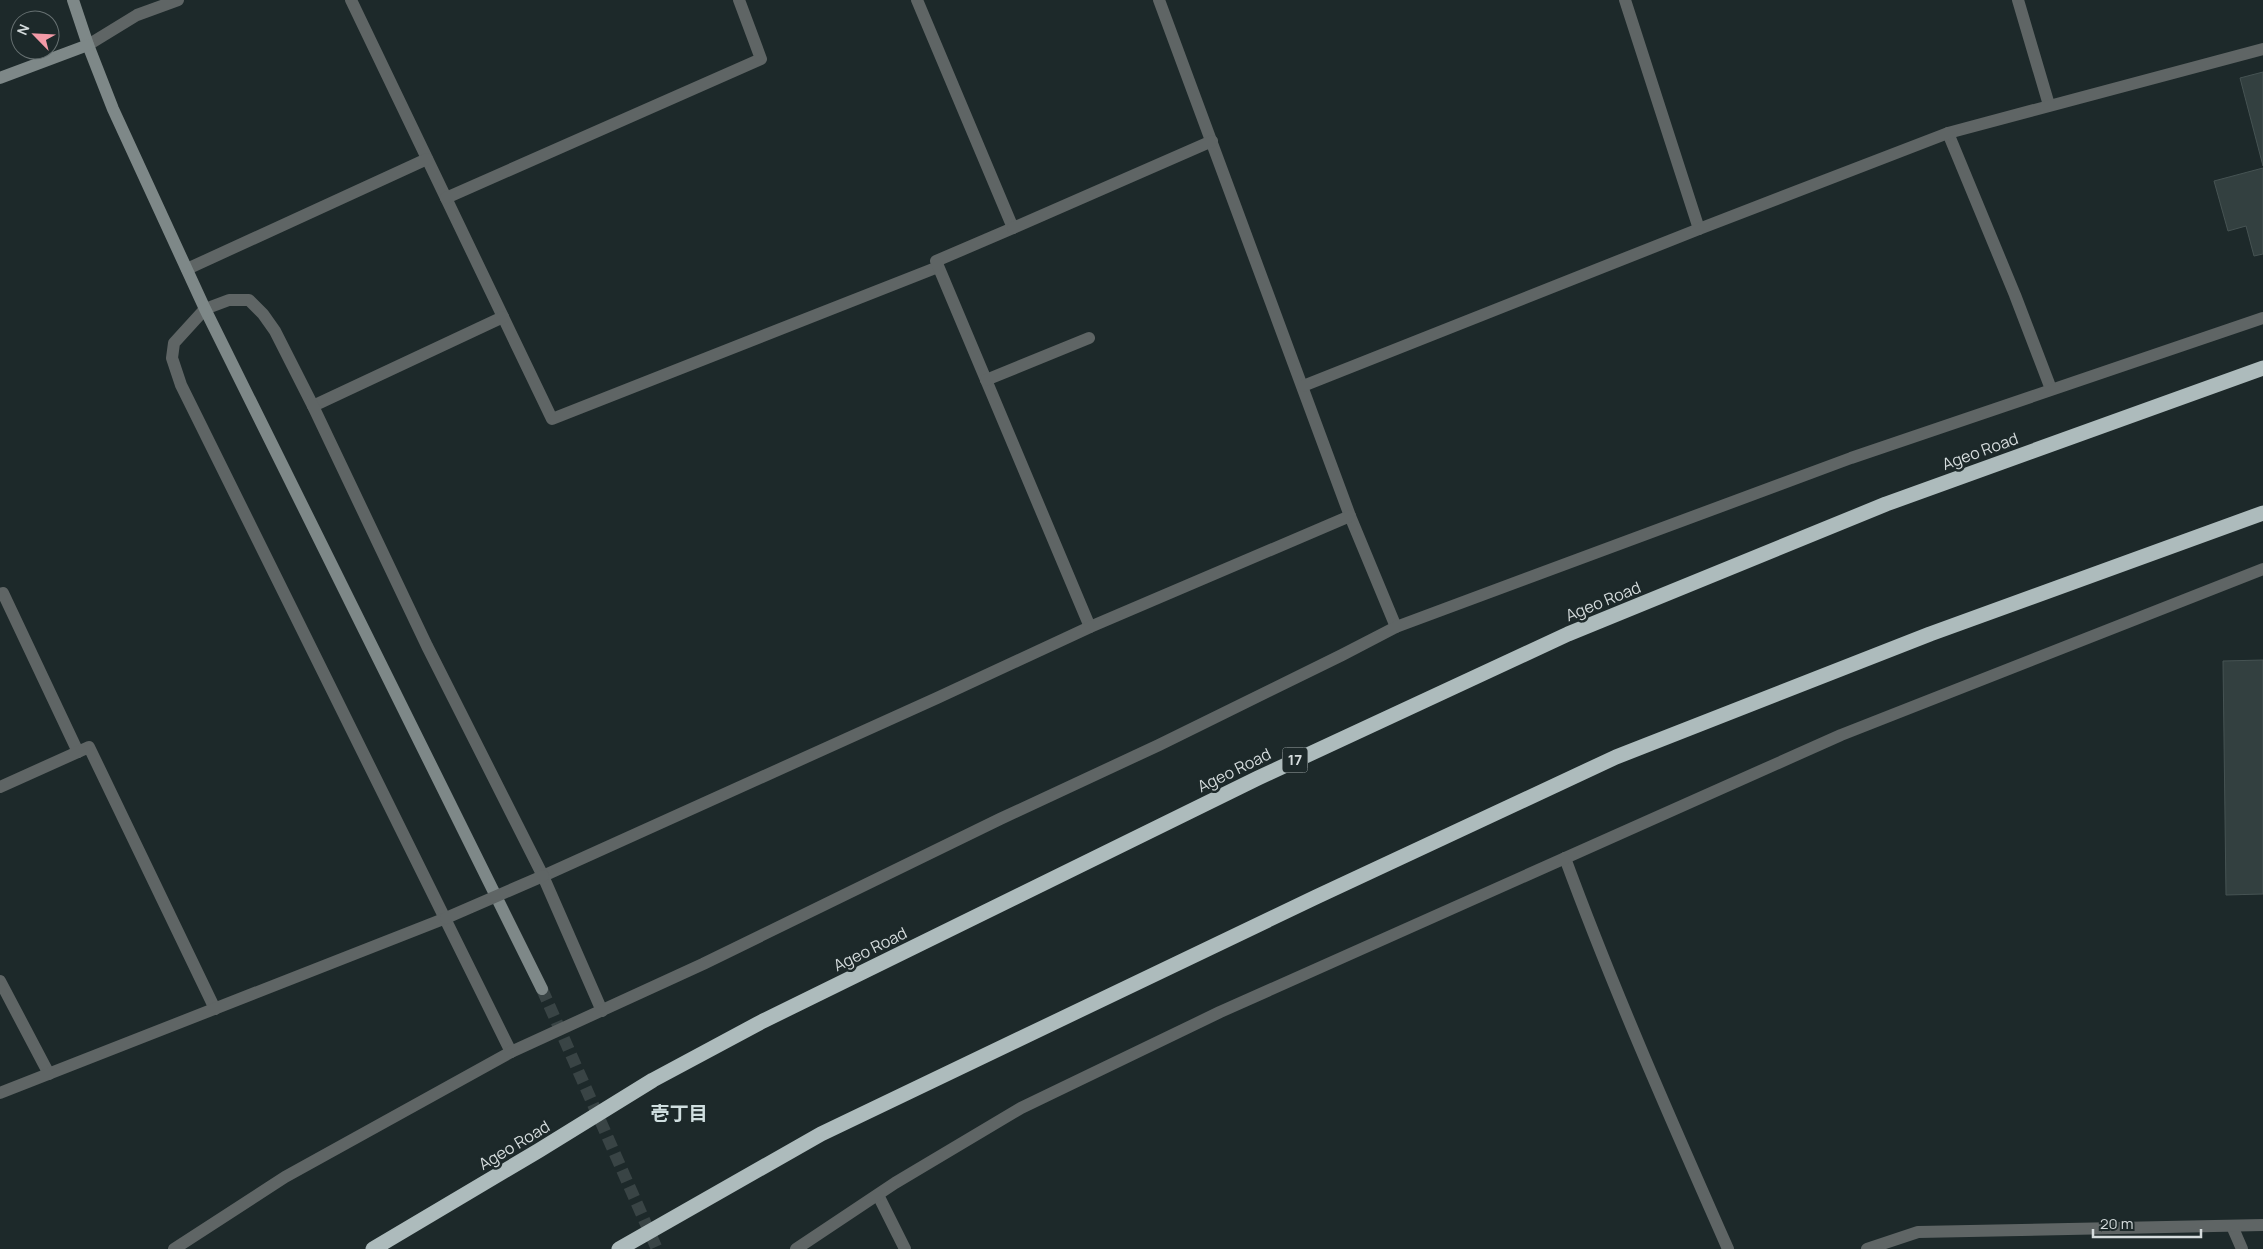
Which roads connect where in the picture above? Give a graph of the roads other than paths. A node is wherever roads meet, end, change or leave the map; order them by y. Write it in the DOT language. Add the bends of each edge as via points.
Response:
graph roads {
  1 [pos="73,0"];
  2 [pos="178,0"];
  3 [pos="351,0"];
  4 [pos="739,0"];
  5 [pos="917,0"];
  6 [pos="1159,0"];
  7 [pos="1625,0"];
  8 [pos="2018,0"];
  9 [pos="88,45"];
  10 [pos="2263,49"];
  11 [pos="0,78"];
  12 [pos="2049,106"];
  13 [pos="1948,133"];
  14 [pos="1212,141"];
  15 [pos="427,159"];
  16 [pos="446,198"];
  17 [pos="1013,228"];
  18 [pos="1699,229"];
  19 [pos="938,267"];
  20 [pos="186,269"];
  21 [pos="205,309"];
  22 [pos="503,317"];
  23 [pos="2263,318"];
  24 [pos="1089,338"];
  25 [pos="2263,368"];
  26 [pos="986,380"];
  27 [pos="1303,386"];
  28 [pos="2051,390"];
  29 [pos="313,406"];
  30 [pos="2263,513"];
  31 [pos="1350,516"];
  32 [pos="2263,569"];
  33 [pos="1,591"];
  34 [pos="1090,627"];
  35 [pos="1396,627"];
  36 [pos="78,752"];
  37 [pos="0,787"];
  38 [pos="1566,858"];
  39 [pos="543,876"];
  40 [pos="446,918"];
  41 [pos="0,981"];
  42 [pos="542,989"];
  43 [pos="215,1009"];
  44 [pos="602,1011"];
  45 [pos="511,1052"];
  46 [pos="48,1074"];
  47 [pos="0,1093"];
  48 [pos="878,1195"];
  49 [pos="2263,1225"];
  50 [pos="2232,1226"];
  51 [pos="174,1249"];
  52 [pos="373,1249"];
  53 [pos="619,1249"];
  54 [pos="796,1249"];
  55 [pos="905,1249"];
  56 [pos="1728,1249"];
  57 [pos="1867,1249"];
  58 [pos="2242,1249"];
  1 -- 9 [label="street"];
  2 -- 9 [label="street" via="137,16"];
  3 -- 15 [label="street"];
  4 -- 16 [label="street" via="762,59"];
  5 -- 17 [label="street"];
  6 -- 14 [label="street"];
  7 -- 18 [label="street"];
  8 -- 12 [label="street"];
  9 -- 11 [label="street"];
  9 -- 20 [label="street" via="113,109"];
  10 -- 12 [label="street"];
  12 -- 13 [label="street"];
  13 -- 18 [label="street"];
  13 -- 28 [label="street"];
  14 -- 17 [label="street"];
  14 -- 27 [label="street"];
  15 -- 16 [label="street"];
  15 -- 20 [label="street"];
  16 -- 22 [label="street"];
  17 -- 19 [label="street" via="936,261"];
  18 -- 27 [label="street"];
  19 -- 22 [label="street" via="552,420"];
  19 -- 26 [label="street"];
  20 -- 21 [label="street"];
  21 -- 29 [label="street" via="229,300 249,300 275,331"];
  21 -- 40 [label="street" via="174,343 172,358 181,385"];
  21 -- 42 [label="street"];
  22 -- 29 [label="street"];
  23 -- 28 [label="street"];
  24 -- 26 [label="street"];
  25 -- 52 [label="highway, Ageo Road / 17" via="1868,511 1568,634 1267,774 764,1021 653,1080"];
  26 -- 34 [label="street"];
  27 -- 31 [label="street"];
  28 -- 35 [label="street" via="1851,458"];
  29 -- 39 [label="street" via="427,646"];
  30 -- 53 [label="highway" via="1930,634 1616,757 1316,896 821,1134"];
  31 -- 34 [label="street"];
  31 -- 35 [label="street"];
  32 -- 38 [label="street" via="1841,735"];
  33 -- 36 [label="street"];
  34 -- 39 [label="street"];
  35 -- 44 [label="street"];
  36 -- 37 [label="street"];
  36 -- 43 [label="street" via="89,747"];
  38 -- 48 [label="street" via="1220,1012 1021,1108"];
  38 -- 56 [label="street" via="1602,959"];
  39 -- 40 [label="street, bridge"];
  39 -- 44 [label="street"];
  40 -- 43 [label="street"];
  40 -- 45 [label="street"];
  41 -- 46 [label="street"];
  43 -- 46 [label="street"];
  44 -- 45 [label="street"];
  45 -- 51 [label="street" via="285,1177"];
  46 -- 47 [label="street"];
  48 -- 54 [label="street"];
  48 -- 55 [label="street"];
  49 -- 50 [label="street"];
  50 -- 57 [label="street" via="1918,1232"];
  50 -- 58 [label="street"];
}
